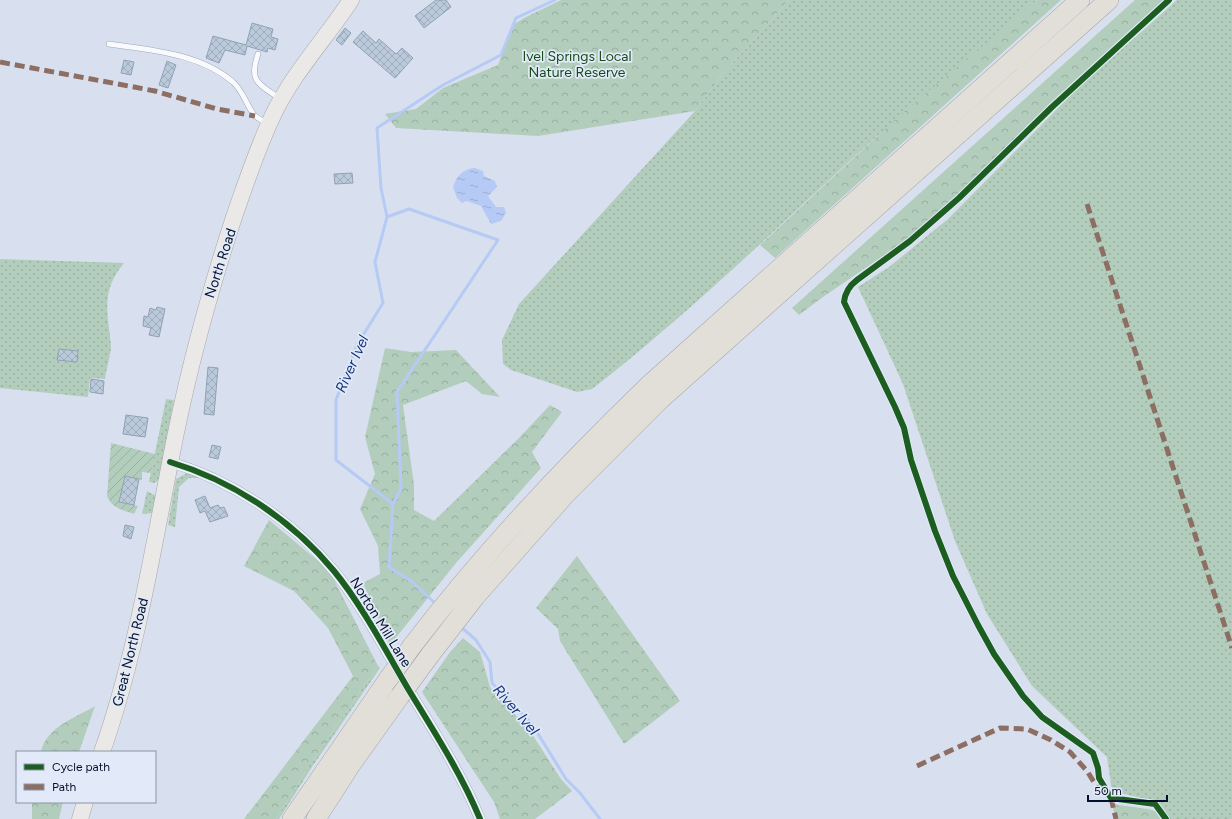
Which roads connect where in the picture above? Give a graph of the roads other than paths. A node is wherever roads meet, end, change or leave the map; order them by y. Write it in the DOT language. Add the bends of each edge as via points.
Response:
graph roads {
  1 [pos="351,0"];
  2 [pos="1080,0"];
  3 [pos="1109,0"];
  4 [pos="109,44"];
  5 [pos="258,54"];
  6 [pos="281,100"];
  7 [pos="269,125"];
  8 [pos="170,462"];
  9 [pos="153,552"];
  10 [pos="102,751"];
  11 [pos="85,803"];
  12 [pos="80,819"];
  13 [pos="292,819"];
  14 [pos="316,819"];
  15 [pos="480,819"];
  1 -- 6 [label="main road, North Road"];
  2 -- 13 [label="highway, bridge" via="648,385 589,443 456,590 412,646"];
  3 -- 14 [label="highway, bridge" via="661,399 546,516 430,655 350,766"];
  4 -- 7 [label="lane" via="168,53 194,60 219,72 244,94 255,116"];
  5 -- 6 [label="lane" via="253,68 258,82"];
  6 -- 7 [label="main road, North Road"];
  7 -- 8 [label="main road, North Road" via="254,160 208,301"];
  8 -- 9 [label="main road, North Road"];
  8 -- 15 [label="street, Norton Mill Lane" via="192,469 268,509 314,548 335,572 369,623 435,734"];
  9 -- 10 [label="main road, Great North Road" via="129,665"];
  11 -- 12 [label="main road"];
}
